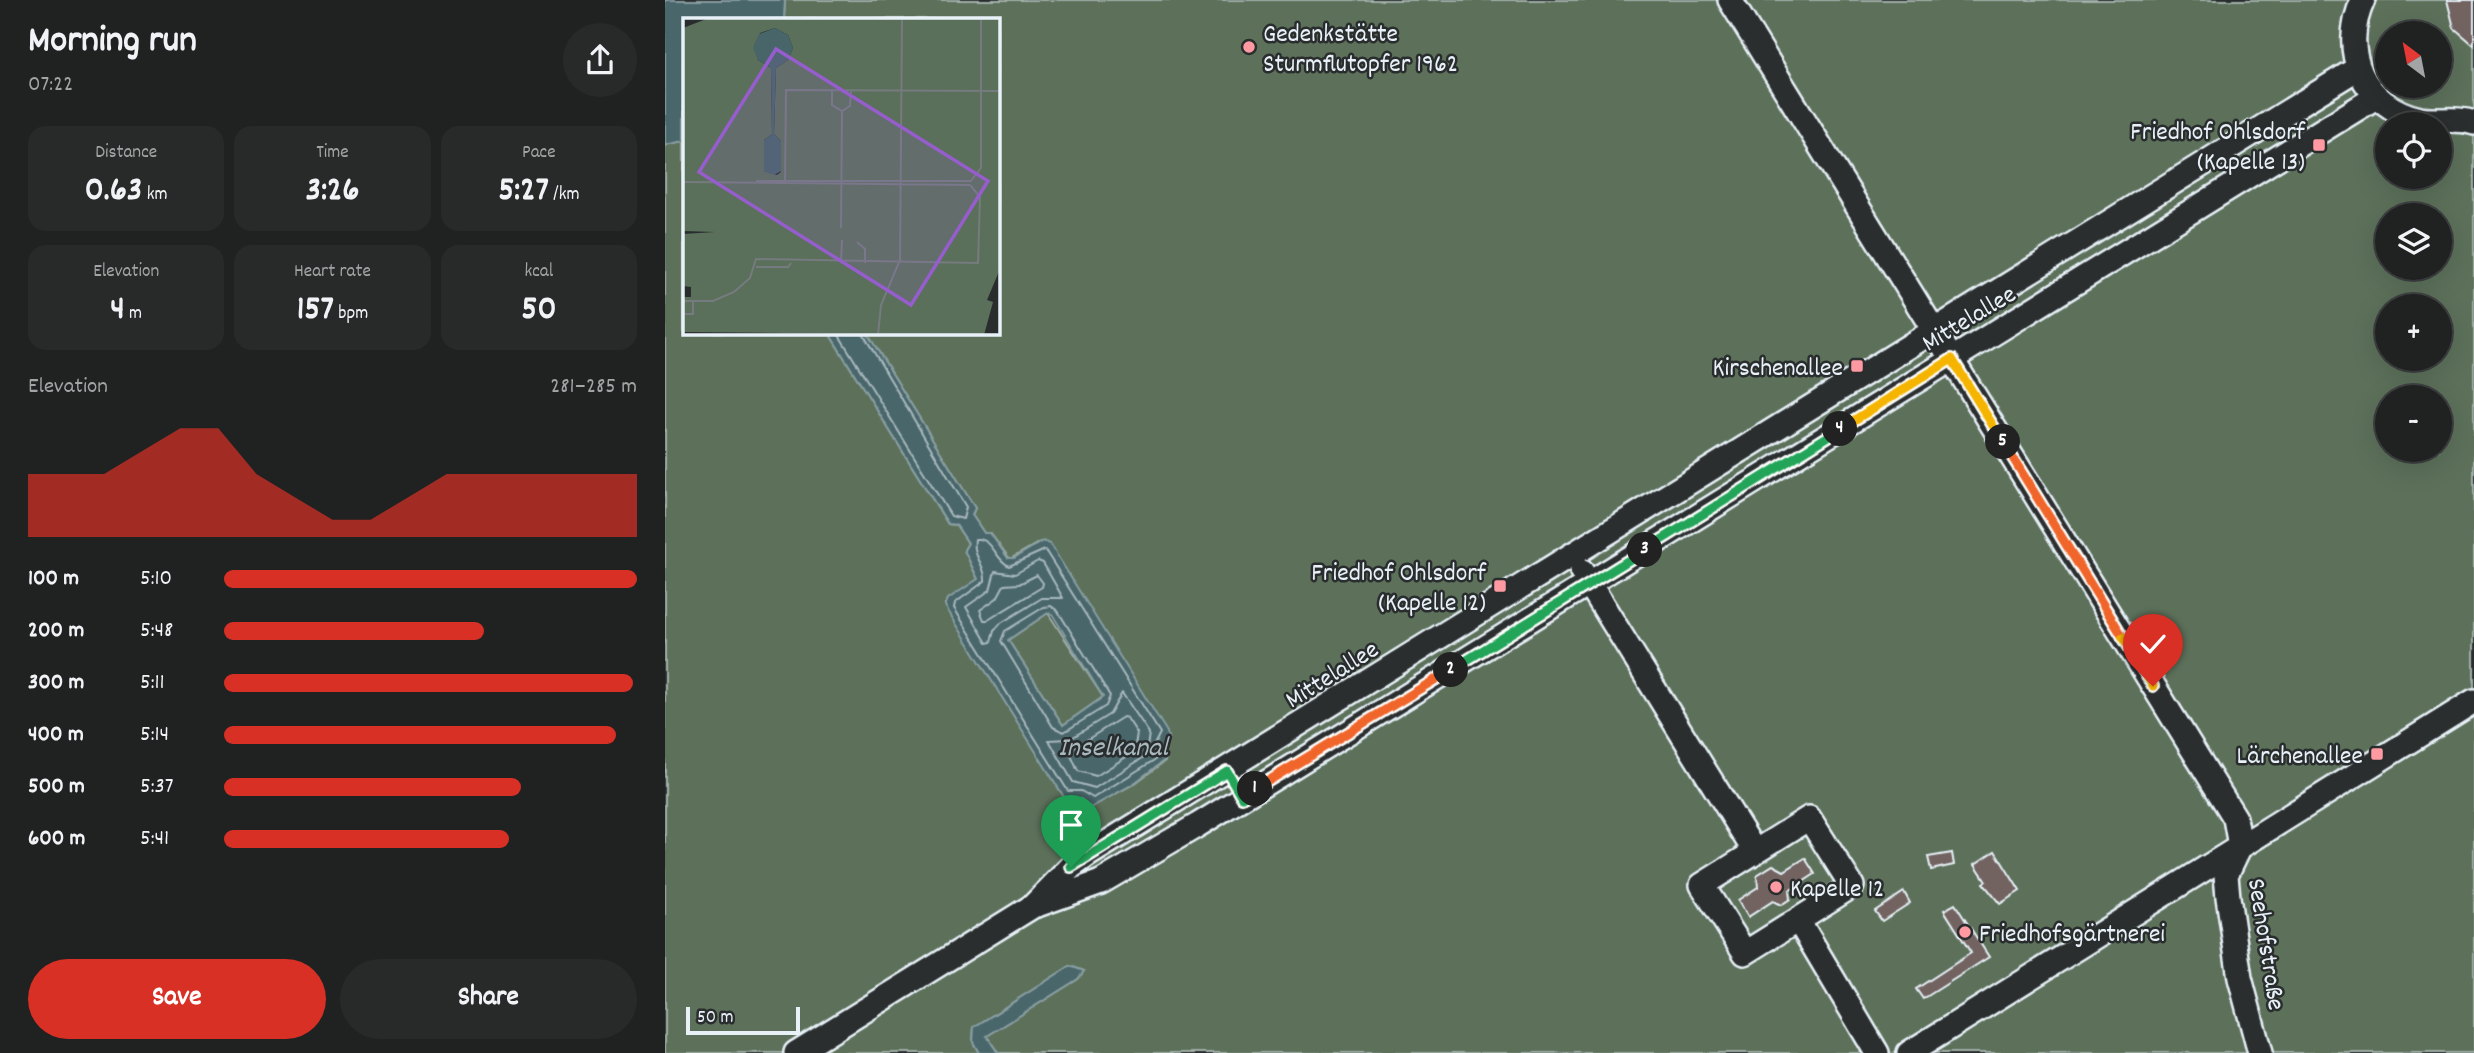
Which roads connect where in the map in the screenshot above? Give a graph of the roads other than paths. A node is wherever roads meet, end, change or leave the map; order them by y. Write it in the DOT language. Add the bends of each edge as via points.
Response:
graph roads {
  1 [pos="1730,0"];
  2 [pos="2363,0"];
  3 [pos="2358,68"];
  4 [pos="2375,97"];
  5 [pos="2377,98"];
  6 [pos="2474,123"];
  7 [pos="1934,332"];
  8 [pos="1952,359"];
  9 [pos="1573,556"];
  10 [pos="1589,585"];
  11 [pos="2474,701"];
  12 [pos="1227,771"];
  13 [pos="1242,797"];
  14 [pos="2240,846"];
  15 [pos="1755,852"];
  16 [pos="1033,906"];
  17 [pos="1798,920"];
  18 [pos="796,1053"];
  19 [pos="1877,1053"];
  20 [pos="1909,1053"];
  21 [pos="2260,1053"];
  1 -- 7 [label="street"];
  2 -- 3 [label="street" via="2355,22"];
  3 -- 4 [label="street"];
  3 -- 7 [label="street, Mittelallee"];
  4 -- 8 [label="street, Mittelallee"];
  5 -- 6 [label="street" via="2421,119"];
  7 -- 8 [label="street"];
  7 -- 9 [label="street, Mittelallee"];
  8 -- 10 [label="street, Mittelallee"];
  8 -- 14 [label="street" via="2235,818"];
  9 -- 10 [label="street"];
  9 -- 12 [label="street, Mittelallee"];
  10 -- 13 [label="street, Mittelallee"];
  10 -- 15 [label="street"];
  11 -- 14 [label="street"];
  12 -- 13 [label="street"];
  12 -- 16 [label="street, Mittelallee" via="1089,854"];
  13 -- 16 [label="street, Mittelallee" via="1101,882"];
  14 -- 20 [label="street"];
  14 -- 21 [label="street, Seehofstraße" via="2226,875 2228,897 2241,978"];
  15 -- 17 [label="street" via="1702,885 1745,953"];
  15 -- 17 [label="street" via="1809,818 1818,832 1852,886"];
  16 -- 18 [label="street, Mittelallee"];
  17 -- 19 [label="street"];
}
